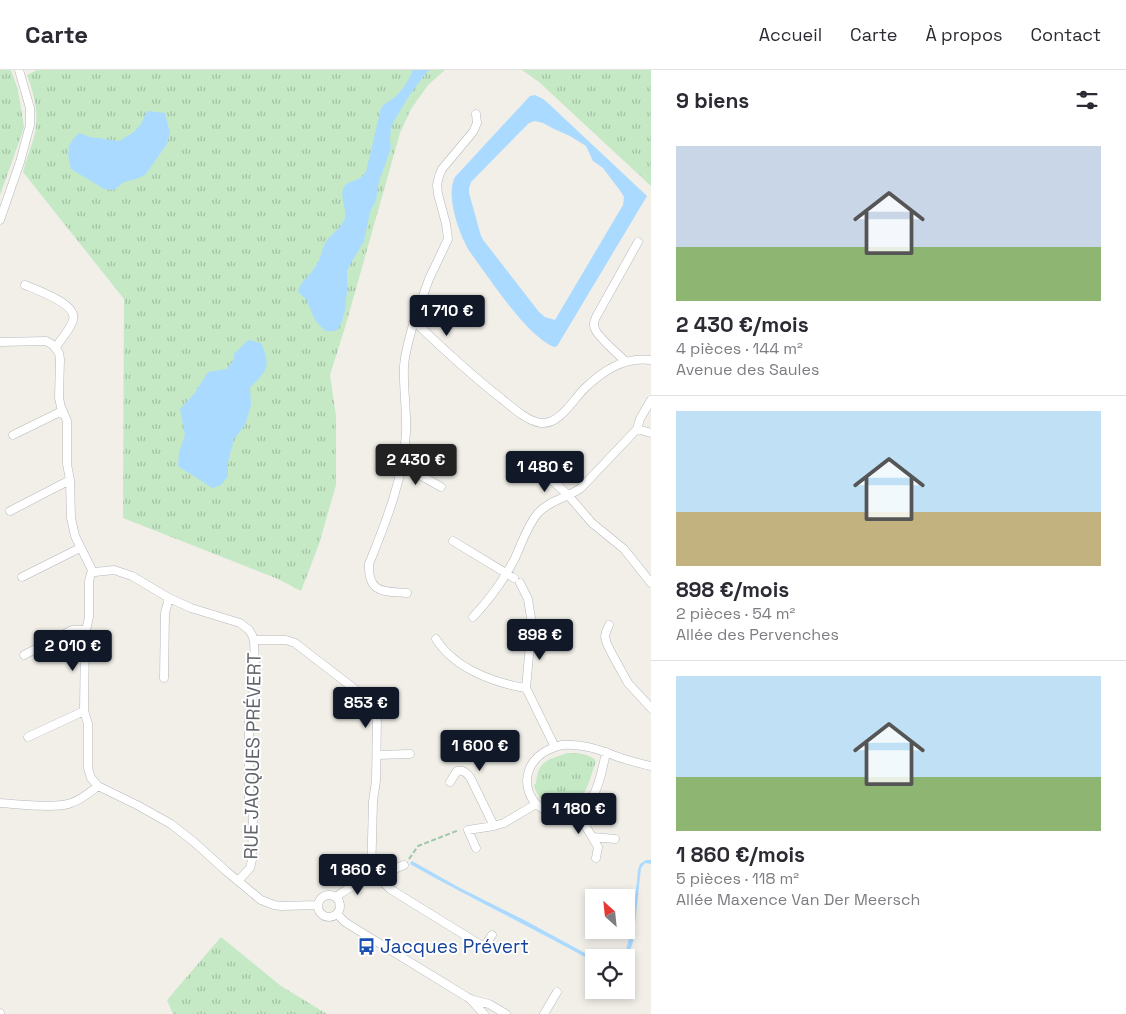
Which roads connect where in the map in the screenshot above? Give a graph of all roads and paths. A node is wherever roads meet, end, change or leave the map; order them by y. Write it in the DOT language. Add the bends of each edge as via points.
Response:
graph roads {
  1 [pos="19,70"];
  2 [pos="476,114"];
  3 [pos="0,220"];
  4 [pos="638,242"];
  5 [pos="25,285"];
  6 [pos="414,321"];
  7 [pos="0,342"];
  8 [pos="56,347"];
  9 [pos="651,360"];
  10 [pos="625,362"];
  11 [pos="651,400"];
  12 [pos="62,411"];
  13 [pos="638,429"];
  14 [pos="651,433"];
  15 [pos="13,435"];
  16 [pos="528,459"];
  17 [pos="402,465"];
  18 [pos="70,480"];
  19 [pos="441,487"];
  20 [pos="568,495"];
  21 [pos="10,511"];
  22 [pos="453,541"];
  23 [pos="80,548"];
  24 [pos="92,570"];
  25 [pos="506,573"];
  26 [pos="22,577"];
  27 [pos="651,583"];
  28 [pos="407,593"];
  29 [pos="169,598"];
  30 [pos="473,617"];
  31 [pos="609,625"];
  32 [pos="86,630"];
  33 [pos="436,639"];
  34 [pos="254,640"];
  35 [pos="24,655"];
  36 [pos="164,678"];
  37 [pos="526,688"];
  38 [pos="651,708"];
  39 [pos="84,711"];
  40 [pos="28,737"];
  41 [pos="554,747"];
  42 [pos="606,752"];
  43 [pos="410,754"];
  44 [pos="377,755"];
  45 [pos="651,766"];
  46 [pos="450,782"];
  47 [pos="98,786"];
  48 [pos="0,803"];
  49 [pos="536,804"];
  50 [pos="576,810"];
  51 [pos="494,826"];
  52 [pos="468,830"];
  53 [pos="593,838"];
  54 [pos="614,839"];
  55 [pos="476,848"];
  56 [pos="596,858"];
  57 [pos="404,865"];
  58 [pos="374,877"];
  59 [pos="238,881"];
  60 [pos="336,897"];
  61 [pos="318,906"];
  62 [pos="337,914"];
  63 [pos="492,935"];
  64 [pos="557,992"];
  65 [pos="467,997"];
  66 [pos="484,1014"];
  67 [pos="506,1014"];
  68 [pos="544,1014"];
  1 -- 3 [label="street" via="30,108 30,125"];
  2 -- 6 [label="street" via="474,132 439,176 438,194 448,239"];
  4 -- 10 [label="street" via="594,323 600,337"];
  5 -- 8 [label="street" via="59,300 72,312 74,319"];
  6 -- 10 [label="street" via="475,378 526,417 541,423 556,418 590,383 611,367"];
  6 -- 17 [label="street" via="405,352 406,432"];
  7 -- 8 [label="street" via="46,341"];
  8 -- 12 [label="street" via="60,359"];
  9 -- 10 [label="street"];
  11 -- 13 [label="street"];
  12 -- 15 [label="street"];
  12 -- 18 [label="street" via="67,421"];
  13 -- 14 [label="street"];
  13 -- 20 [label="street" via="581,488"];
  16 -- 20 [label="street"];
  17 -- 19 [label="street"];
  17 -- 28 [label="street" via="369,572 378,589"];
  18 -- 21 [label="street"];
  18 -- 23 [label="street" via="71,518"];
  20 -- 25 [label="street" via="538,513"];
  20 -- 27 [label="street" via="592,523 624,549"];
  22 -- 25 [label="street"];
  23 -- 24 [label="street"];
  23 -- 26 [label="street"];
  24 -- 29 [label="street" via="114,570 132,576"];
  24 -- 32 [label="street"];
  25 -- 30 [label="street" via="492,596"];
  25 -- 37 [label="street" via="517,581 528,599 531,634"];
  29 -- 34 [label="street" via="198,611 240,623"];
  29 -- 36 [label="street" via="165,613"];
  31 -- 38 [label="street" via="605,638 612,654 628,683"];
  32 -- 35 [label="street" via="72,630"];
  32 -- 39 [label="street"];
  33 -- 37 [label="street" via="448,654 470,669 499,682"];
  34 -- 44 [label="street, RUE JACQUES PRÉVERT" via="295,643 369,700 378,717"];
  34 -- 59 [label="street, RUE JACQUES PRÉVERT" via="248,798 252,813 252,860 250,868"];
  37 -- 41 [label="street"];
  39 -- 40 [label="street"];
  39 -- 47 [label="street" via="88,724 88,768"];
  41 -- 42 [label="street" via="574,745"];
  41 -- 49 [label="street" via="537,757 528,770 527,784"];
  42 -- 45 [label="street"];
  42 -- 50 [label="street" via="597,788 590,800"];
  43 -- 44 [label="street"];
  44 -- 58 [label="street, RUE JACQUES PRÉVERT" via="373,801"];
  46 -- 51 [label="street" via="457,771 466,772"];
  47 -- 48 [label="street" via="65,805"];
  47 -- 59 [label="street" via="171,824"];
  49 -- 50 [label="street" via="557,814"];
  49 -- 51 [label="street"];
  50 -- 53 [label="street"];
  51 -- 52 [label="street"];
  52 -- 55 [label="street"];
  52 -- 57 [label="path" via="418,846"];
  53 -- 54 [label="street"];
  53 -- 56 [label="street" via="598,847"];
  57 -- 58 [label="street"];
  58 -- 60 [label="street"];
  58 -- 63 [label="street" via="484,947"];
  59 -- 61 [label="street, RUE JACQUES PRÉVERT" via="261,900 274,905"];
  60 -- 61 [label="street" via="324,896"];
  60 -- 62 [label="street" via="340,905"];
  61 -- 62 [label="street" via="324,916"];
  62 -- 65 [label="street"];
  64 -- 68 [label="street"];
  65 -- 66 [label="street"];
  65 -- 67 [label="street"];
}
